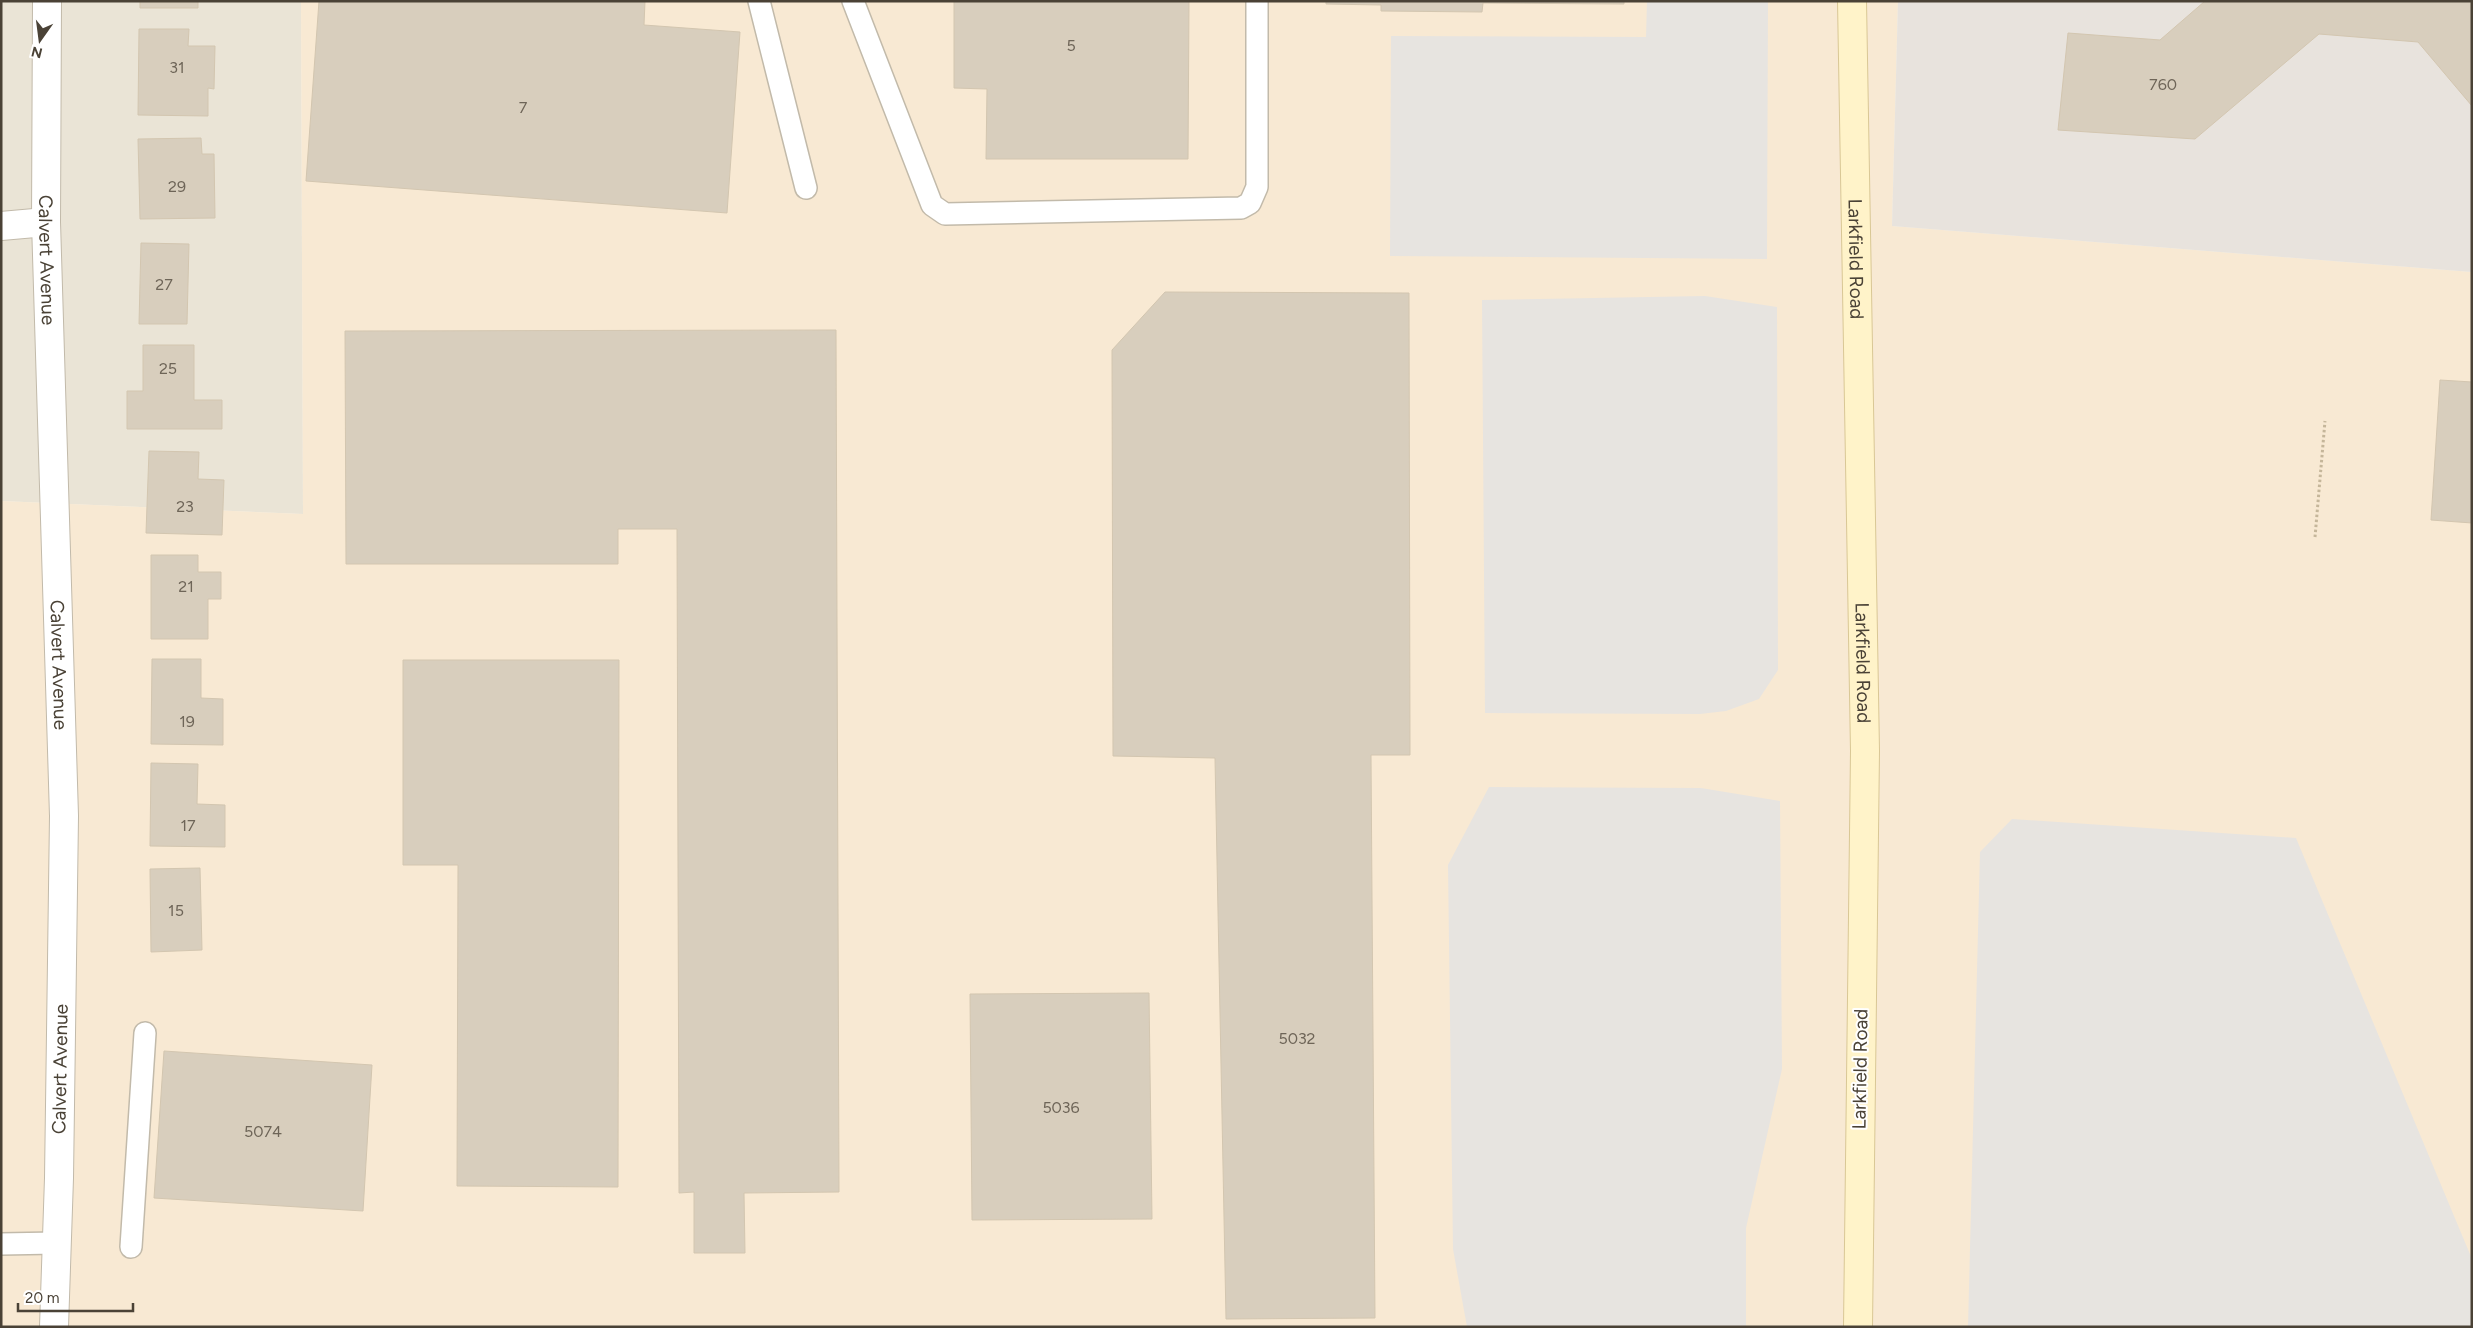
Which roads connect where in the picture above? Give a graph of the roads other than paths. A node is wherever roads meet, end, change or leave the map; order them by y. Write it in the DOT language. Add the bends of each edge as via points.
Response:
graph roads {
  1 [pos="47,1"];
  2 [pos="759,1"];
  3 [pos="853,1"];
  4 [pos="1257,1"];
  5 [pos="1852,1"];
  6 [pos="806,188"];
  7 [pos="46,222"];
  8 [pos="1,226"];
  9 [pos="145,1032"];
  10 [pos="56,1243"];
  11 [pos="1,1244"];
  12 [pos="131,1247"];
  13 [pos="54,1327"];
  14 [pos="1858,1327"];
  1 -- 7 [label="street, Calvert Avenue"];
  2 -- 6 [label="lane"];
  3 -- 4 [label="lane" via="932,204 945,214 1242,208 1250,203 1258,188"];
  5 -- 14 [label="main road, Larkfield Road" via="1865,751"];
  7 -- 8 [label="street"];
  7 -- 10 [label="street, Calvert Avenue" via="64,816"];
  9 -- 12 [label="lane"];
  10 -- 11 [label="lane"];
  10 -- 13 [label="street, Calvert Avenue"];
}
